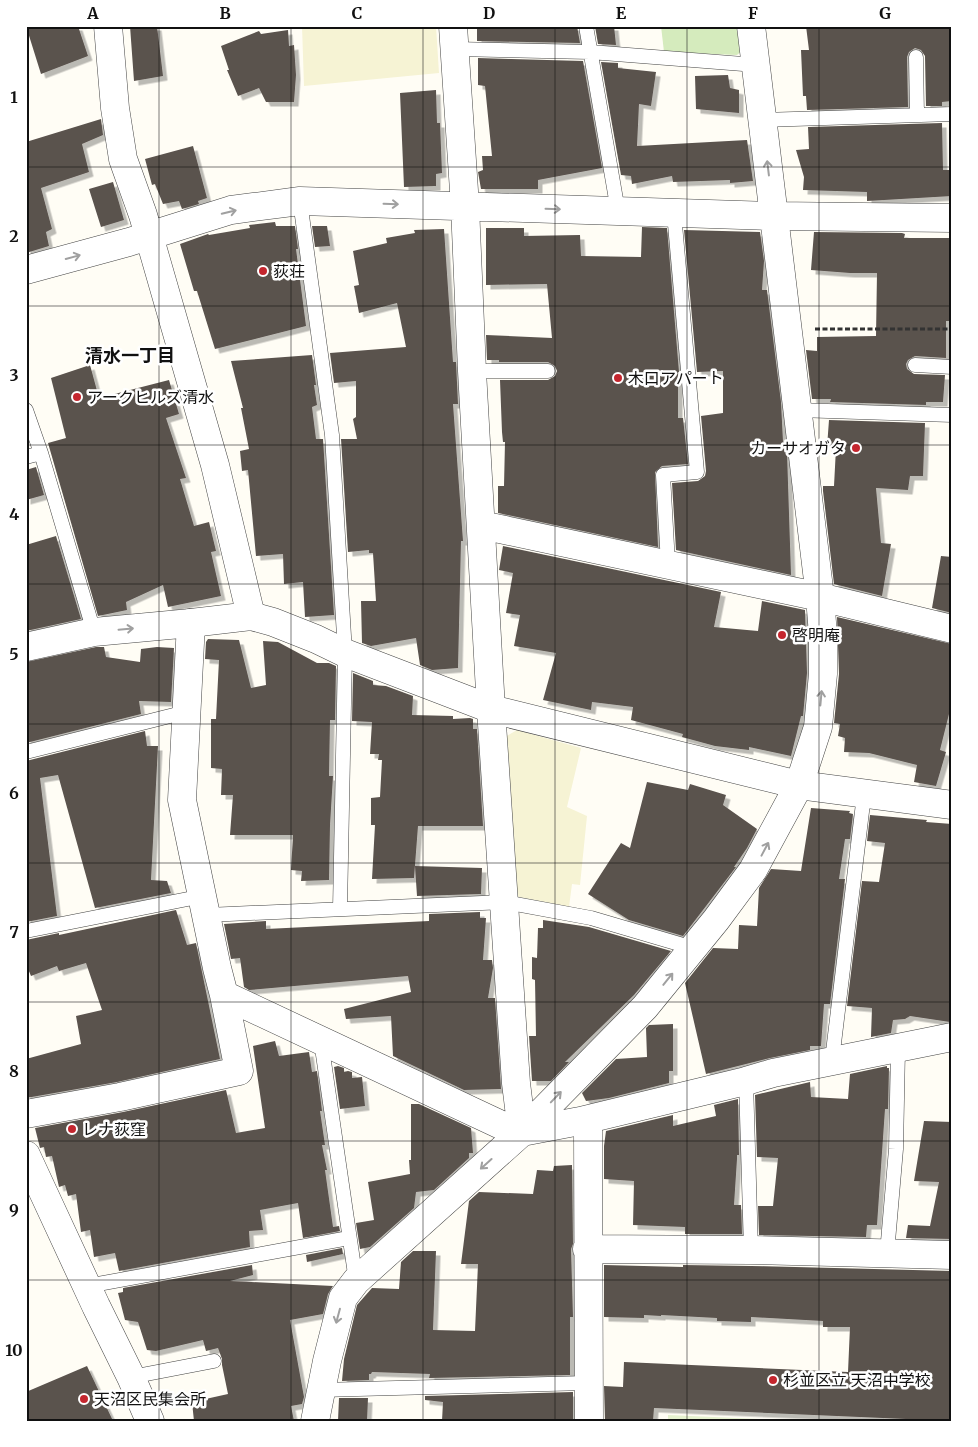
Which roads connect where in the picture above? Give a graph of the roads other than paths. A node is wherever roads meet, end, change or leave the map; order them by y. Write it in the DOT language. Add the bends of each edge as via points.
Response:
graph roads {
  1 [pos="108,26"];
  2 [pos="586,26"];
  3 [pos="751,26"];
  4 [pos="454,38"];
  5 [pos="590,52"];
  6 [pos="916,57"];
  7 [pos="756,65"];
  8 [pos="952,114"];
  9 [pos="917,115"];
  10 [pos="762,120"];
  11 [pos="300,201"];
  12 [pos="465,206"];
  13 [pos="618,211"];
  14 [pos="674,213"];
  15 [pos="774,216"];
  16 [pos="952,218"];
  17 [pos="148,236"];
  18 [pos="26,270"];
  19 [pos="915,365"];
  20 [pos="952,367"];
  21 [pos="472,371"];
  22 [pos="548,371"];
  23 [pos="26,410"];
  24 [pos="798,410"];
  25 [pos="952,415"];
  26 [pos="41,453"];
  27 [pos="26,457"];
  28 [pos="481,525"];
  29 [pos="668,564"];
  30 [pos="820,597"];
  31 [pos="251,616"];
  32 [pos="191,623"];
  33 [pos="952,629"];
  34 [pos="94,632"];
  35 [pos="26,647"];
  36 [pos="345,653"];
  37 [pos="491,709"];
  38 [pos="186,712"];
  39 [pos="26,752"];
  40 [pos="799,785"];
  41 [pos="864,795"];
  42 [pos="952,805"];
  43 [pos="505,902"];
  44 [pos="205,905"];
  45 [pos="340,909"];
  46 [pos="26,931"];
  47 [pos="693,948"];
  48 [pos="224,995"];
  49 [pos="952,1038"];
  50 [pos="321,1041"];
  51 [pos="898,1049"];
  52 [pos="832,1060"];
  53 [pos="746,1080"];
  54 [pos="26,1114"];
  55 [pos="580,1121"];
  56 [pos="522,1132"];
  57 [pos="26,1155"];
  58 [pos="349,1238"];
  59 [pos="587,1249"];
  60 [pos="751,1250"];
  61 [pos="887,1253"];
  62 [pos="952,1255"];
  63 [pos="356,1281"];
  64 [pos="87,1286"];
  65 [pos="214,1361"];
  66 [pos="132,1377"];
  67 [pos="588,1383"];
  68 [pos="320,1390"];
  69 [pos="150,1421"];
  70 [pos="315,1421"];
  71 [pos="589,1421"];
  1 -- 17 [label="street" via="123,159"];
  2 -- 5 [label="lane"];
  3 -- 7 [label="street"];
  4 -- 5 [label="lane"];
  4 -- 12 [label="street"];
  5 -- 7 [label="lane"];
  5 -- 13 [label="lane"];
  6 -- 9 [label="lane"];
  7 -- 10 [label="street"];
  8 -- 9 [label="lane"];
  9 -- 10 [label="lane"];
  15 -- 10 [label="street, one-way"];
  11 -- 12 [label="street, one-way"];
  17 -- 11 [label="street, one-way" via="231,210"];
  11 -- 36 [label="lane" via="332,434"];
  12 -- 13 [label="street, one-way"];
  12 -- 21 [label="street"];
  13 -- 14 [label="street"];
  14 -- 15 [label="street"];
  14 -- 29 [label="lane" via="697,472 663,476"];
  15 -- 16 [label="street"];
  15 -- 24 [label="street"];
  18 -- 17 [label="street, one-way"];
  17 -- 31 [label="street" via="215,465"];
  19 -- 20 [label="lane"];
  21 -- 22 [label="lane"];
  21 -- 28 [label="street"];
  23 -- 26 [label="lane"];
  24 -- 25 [label="lane"];
  24 -- 30 [label="street"];
  26 -- 27 [label="lane"];
  26 -- 34 [label="lane"];
  28 -- 29 [label="street"];
  28 -- 37 [label="street"];
  29 -- 30 [label="street"];
  30 -- 33 [label="street"];
  40 -- 30 [label="street, one-way" via="818,727 823,674"];
  31 -- 32 [label="street"];
  31 -- 36 [label="street"];
  34 -- 32 [label="street, one-way"];
  32 -- 38 [label="street"];
  34 -- 35 [label="street"];
  36 -- 37 [label="street"];
  36 -- 45 [label="lane"];
  37 -- 40 [label="street"];
  37 -- 43 [label="street"];
  38 -- 39 [label="lane"];
  38 -- 44 [label="street" via="182,800"];
  40 -- 41 [label="street"];
  47 -- 40 [label="street, one-way" via="753,870"];
  41 -- 42 [label="street"];
  41 -- 52 [label="lane"];
  43 -- 45 [label="lane"];
  43 -- 47 [label="lane" via="591,918"];
  43 -- 56 [label="street"];
  44 -- 45 [label="lane"];
  44 -- 46 [label="lane"];
  44 -- 48 [label="street"];
  56 -- 47 [label="street, one-way" via="645,1007"];
  48 -- 50 [label="street"];
  48 -- 54 [label="street" via="238,1071"];
  49 -- 51 [label="street"];
  50 -- 56 [label="street"];
  50 -- 58 [label="lane"];
  51 -- 52 [label="street"];
  51 -- 61 [label="lane" via="896,1149"];
  52 -- 53 [label="street"];
  53 -- 55 [label="street"];
  53 -- 60 [label="lane"];
  55 -- 56 [label="street"];
  55 -- 59 [label="street" via="588,1130"];
  56 -- 63 [label="street, one-way"];
  57 -- 64 [label="street"];
  58 -- 63 [label="lane"];
  58 -- 64 [label="lane"];
  59 -- 60 [label="street"];
  59 -- 67 [label="street"];
  60 -- 61 [label="street"];
  61 -- 62 [label="street"];
  63 -- 68 [label="street, one-way" via="343,1298"];
  64 -- 66 [label="street"];
  65 -- 66 [label="lane"];
  66 -- 69 [label="street"];
  67 -- 68 [label="lane"];
  67 -- 71 [label="street"];
  68 -- 70 [label="street"];
}
